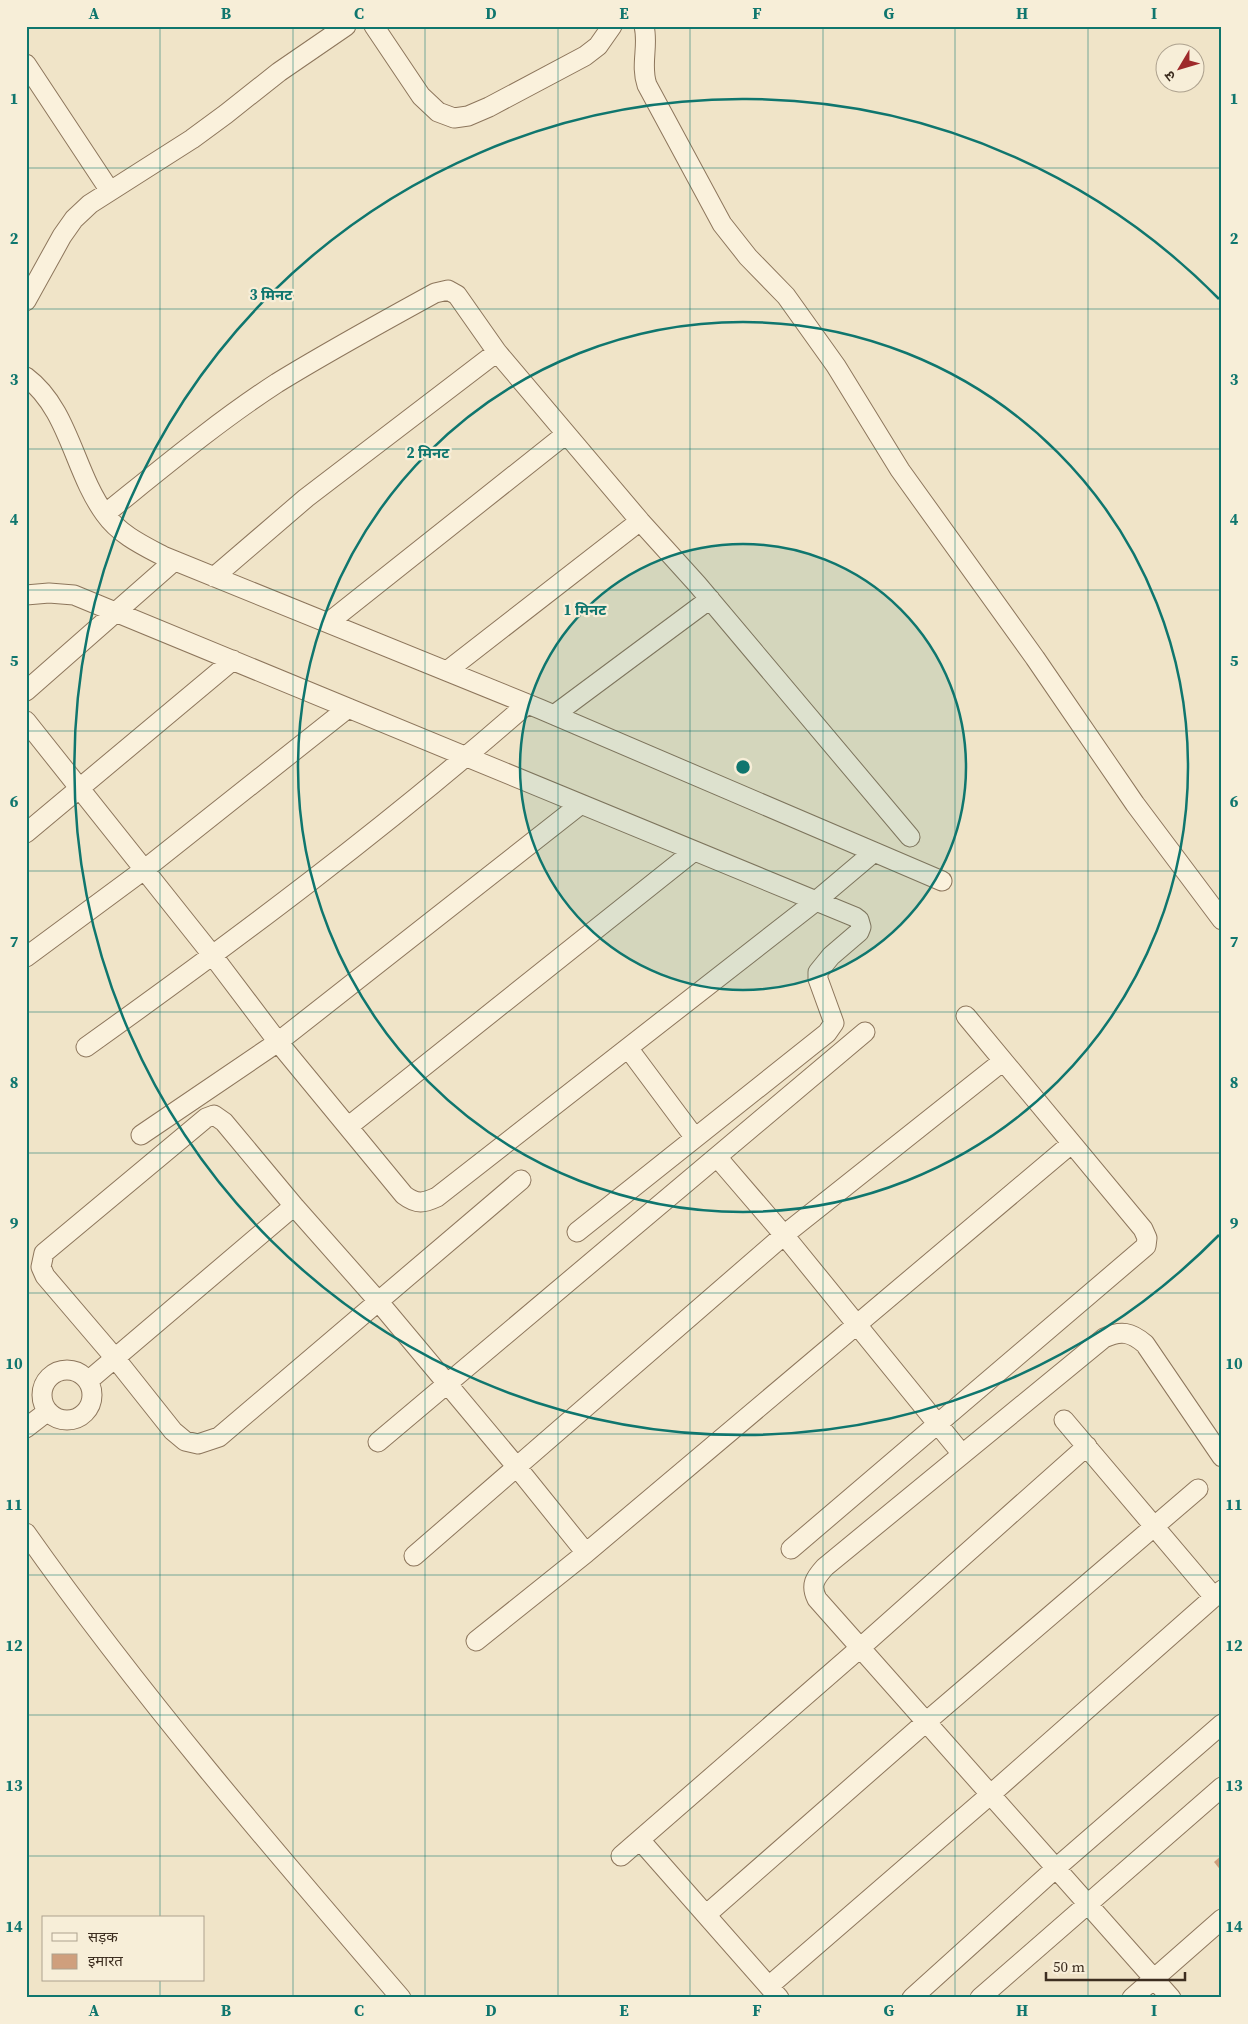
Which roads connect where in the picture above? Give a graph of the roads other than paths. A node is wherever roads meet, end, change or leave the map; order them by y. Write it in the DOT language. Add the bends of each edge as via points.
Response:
graph roads {
  1 [pos="346,26"];
  2 [pos="374,26"];
  3 [pos="612,26"];
  4 [pos="644,26"];
  5 [pos="26,64"];
  6 [pos="110,191"];
  7 [pos="26,301"];
  8 [pos="497,352"];
  9 [pos="26,376"];
  10 [pos="566,434"];
  11 [pos="105,514"];
  12 [pos="640,520"];
  13 [pos="174,561"];
  14 [pos="214,577"];
  15 [pos="26,594"];
  16 [pos="710,599"];
  17 [pos="116,612"];
  18 [pos="328,623"];
  19 [pos="233,660"];
  20 [pos="447,671"];
  21 [pos="26,691"];
  22 [pos="527,704"];
  23 [pos="348,708"];
  24 [pos="554,715"];
  25 [pos="26,721"];
  26 [pos="467,757"];
  27 [pos="80,788"];
  28 [pos="581,804"];
  29 [pos="26,832"];
  30 [pos="910,837"];
  31 [pos="694,851"];
  32 [pos="874,852"];
  33 [pos="145,869"];
  34 [pos="942,881"];
  35 [pos="816,901"];
  36 [pos="1222,920"];
  37 [pos="213,956"];
  38 [pos="26,957"];
  39 [pos="966,1016"];
  40 [pos="865,1032"];
  41 [pos="278,1042"];
  42 [pos="86,1047"];
  43 [pos="628,1048"];
  44 [pos="1003,1061"];
  45 [pos="349,1126"];
  46 [pos="141,1135"];
  47 [pos="696,1138"];
  48 [pos="1071,1144"];
  49 [pos="716,1157"];
  50 [pos="521,1180"];
  51 [pos="294,1206"];
  52 [pos="577,1232"];
  53 [pos="784,1236"];
  54 [pos="378,1301"];
  55 [pos="857,1325"];
  56 [pos="115,1358"];
  57 [pos="88,1381"];
  58 [pos="446,1382"];
  59 [pos="48,1411"];
  60 [pos="1064,1420"];
  61 [pos="937,1423"];
  62 [pos="26,1428"];
  63 [pos="378,1442"];
  64 [pos="1087,1446"];
  65 [pos="962,1454"];
  66 [pos="1222,1457"];
  67 [pos="516,1466"];
  68 [pos="1198,1489"];
  69 [pos="1154,1525"];
  70 [pos="26,1533"];
  71 [pos="791,1549"];
  72 [pos="586,1553"];
  73 [pos="414,1556"];
  74 [pos="1218,1593"];
  75 [pos="476,1641"];
  76 [pos="860,1648"];
  77 [pos="926,1722"];
  78 [pos="1222,1724"];
  79 [pos="1222,1787"];
  80 [pos="991,1794"];
  81 [pos="640,1840"];
  82 [pos="621,1856"];
  83 [pos="1056,1868"];
  84 [pos="1087,1904"];
  85 [pos="707,1914"];
  86 [pos="1222,1919"];
  87 [pos="1154,1979"];
  88 [pos="774,1992"];
  89 [pos="401,1998"];
  90 [pos="912,1998"];
  91 [pos="980,1998"];
  92 [pos="1132,1998"];
  93 [pos="1171,1998"];
  1 -- 6 [label="street" via="278,72 192,139"];
  2 -- 3 [label="street" via="421,96 438,112 454,118 489,107 585,56 598,46"];
  4 -- 36 [label="street" via="644,76 647,85 722,224 786,296 830,358 900,470 1135,804"];
  5 -- 6 [label="street"];
  6 -- 7 [label="street" via="74,219"];
  8 -- 10 [label="street"];
  8 -- 11 [label="street" via="457,295 442,290 347,340 276,384 200,438"];
  8 -- 14 [label="street" via="306,498"];
  9 -- 11 [label="street" via="39,386 52,404"];
  10 -- 12 [label="street"];
  10 -- 18 [label="street"];
  11 -- 13 [label="street" via="132,539"];
  12 -- 16 [label="street"];
  12 -- 20 [label="street"];
  13 -- 14 [label="street"];
  13 -- 17 [label="street"];
  14 -- 18 [label="street"];
  15 -- 17 [label="street" via="49,592 74,596"];
  16 -- 24 [label="street"];
  16 -- 30 [label="street"];
  17 -- 19 [label="street"];
  17 -- 21 [label="street"];
  18 -- 20 [label="street"];
  19 -- 23 [label="street"];
  19 -- 27 [label="street"];
  20 -- 22 [label="street"];
  22 -- 24 [label="street"];
  22 -- 26 [label="street"];
  23 -- 26 [label="street"];
  23 -- 33 [label="street"];
  24 -- 32 [label="street"];
  25 -- 27 [label="street"];
  26 -- 28 [label="street"];
  26 -- 37 [label="street"];
  27 -- 29 [label="street"];
  27 -- 33 [label="street"];
  28 -- 31 [label="street"];
  28 -- 41 [label="street"];
  31 -- 35 [label="street"];
  31 -- 45 [label="street"];
  32 -- 34 [label="street"];
  32 -- 35 [label="street"];
  33 -- 37 [label="street"];
  33 -- 38 [label="street"];
  35 -- 43 [label="street"];
  35 -- 47 [label="street" via="855,916 862,926 818,972 834,1023 827,1033"];
  37 -- 41 [label="street"];
  37 -- 42 [label="street"];
  39 -- 44 [label="street"];
  40 -- 49 [label="street"];
  41 -- 45 [label="street"];
  41 -- 46 [label="street"];
  43 -- 45 [label="street" via="437,1197 423,1203 413,1202 404,1195"];
  43 -- 47 [label="street"];
  44 -- 48 [label="street"];
  44 -- 53 [label="street"];
  47 -- 52 [label="street"];
  48 -- 55 [label="street"];
  48 -- 61 [label="street" via="1143,1229 1146,1246"];
  49 -- 53 [label="street"];
  49 -- 58 [label="street"];
  50 -- 54 [label="street"];
  51 -- 54 [label="street"];
  51 -- 56 [label="street"];
  51 -- 56 [label="street" via="224,1122 214,1115 206,1118 44,1253 41,1267 46,1276"];
  53 -- 55 [label="street"];
  53 -- 67 [label="street"];
  54 -- 56 [label="street" via="219,1437 198,1444 185,1441 173,1431"];
  54 -- 58 [label="street"];
  55 -- 61 [label="street"];
  55 -- 72 [label="street"];
  56 -- 57 [label="street"];
  57 -- 59 [label="street" via="92,1396 90,1404 79,1416 63,1419"];
  57 -- 59 [label="street" via="74,1371 64,1370 48,1378 42,1396"];
  58 -- 63 [label="street"];
  58 -- 67 [label="street"];
  59 -- 62 [label="street"];
  60 -- 64 [label="street"];
  61 -- 65 [label="street"];
  61 -- 71 [label="street"];
  64 -- 69 [label="street"];
  64 -- 76 [label="street"];
  65 -- 66 [label="street" via="1104,1338 1123,1332 1131,1333 1145,1344"];
  65 -- 76 [label="street" via="825,1567 815,1579 813,1592 817,1599"];
  67 -- 72 [label="street"];
  67 -- 73 [label="street"];
  68 -- 69 [label="street"];
  69 -- 74 [label="street"];
  69 -- 77 [label="street"];
  70 -- 89 [label="street" via="150,1698"];
  72 -- 75 [label="street"];
  74 -- 80 [label="street"];
  76 -- 77 [label="street"];
  76 -- 81 [label="street"];
  77 -- 80 [label="street"];
  77 -- 85 [label="street"];
  78 -- 83 [label="street"];
  79 -- 84 [label="street"];
  80 -- 83 [label="street"];
  80 -- 88 [label="street"];
  81 -- 82 [label="street"];
  81 -- 85 [label="street"];
  83 -- 84 [label="street"];
  83 -- 90 [label="street"];
  84 -- 87 [label="street"];
  84 -- 91 [label="street"];
  85 -- 88 [label="street"];
  86 -- 87 [label="street"];
  87 -- 92 [label="street"];
  87 -- 93 [label="street"];
}
